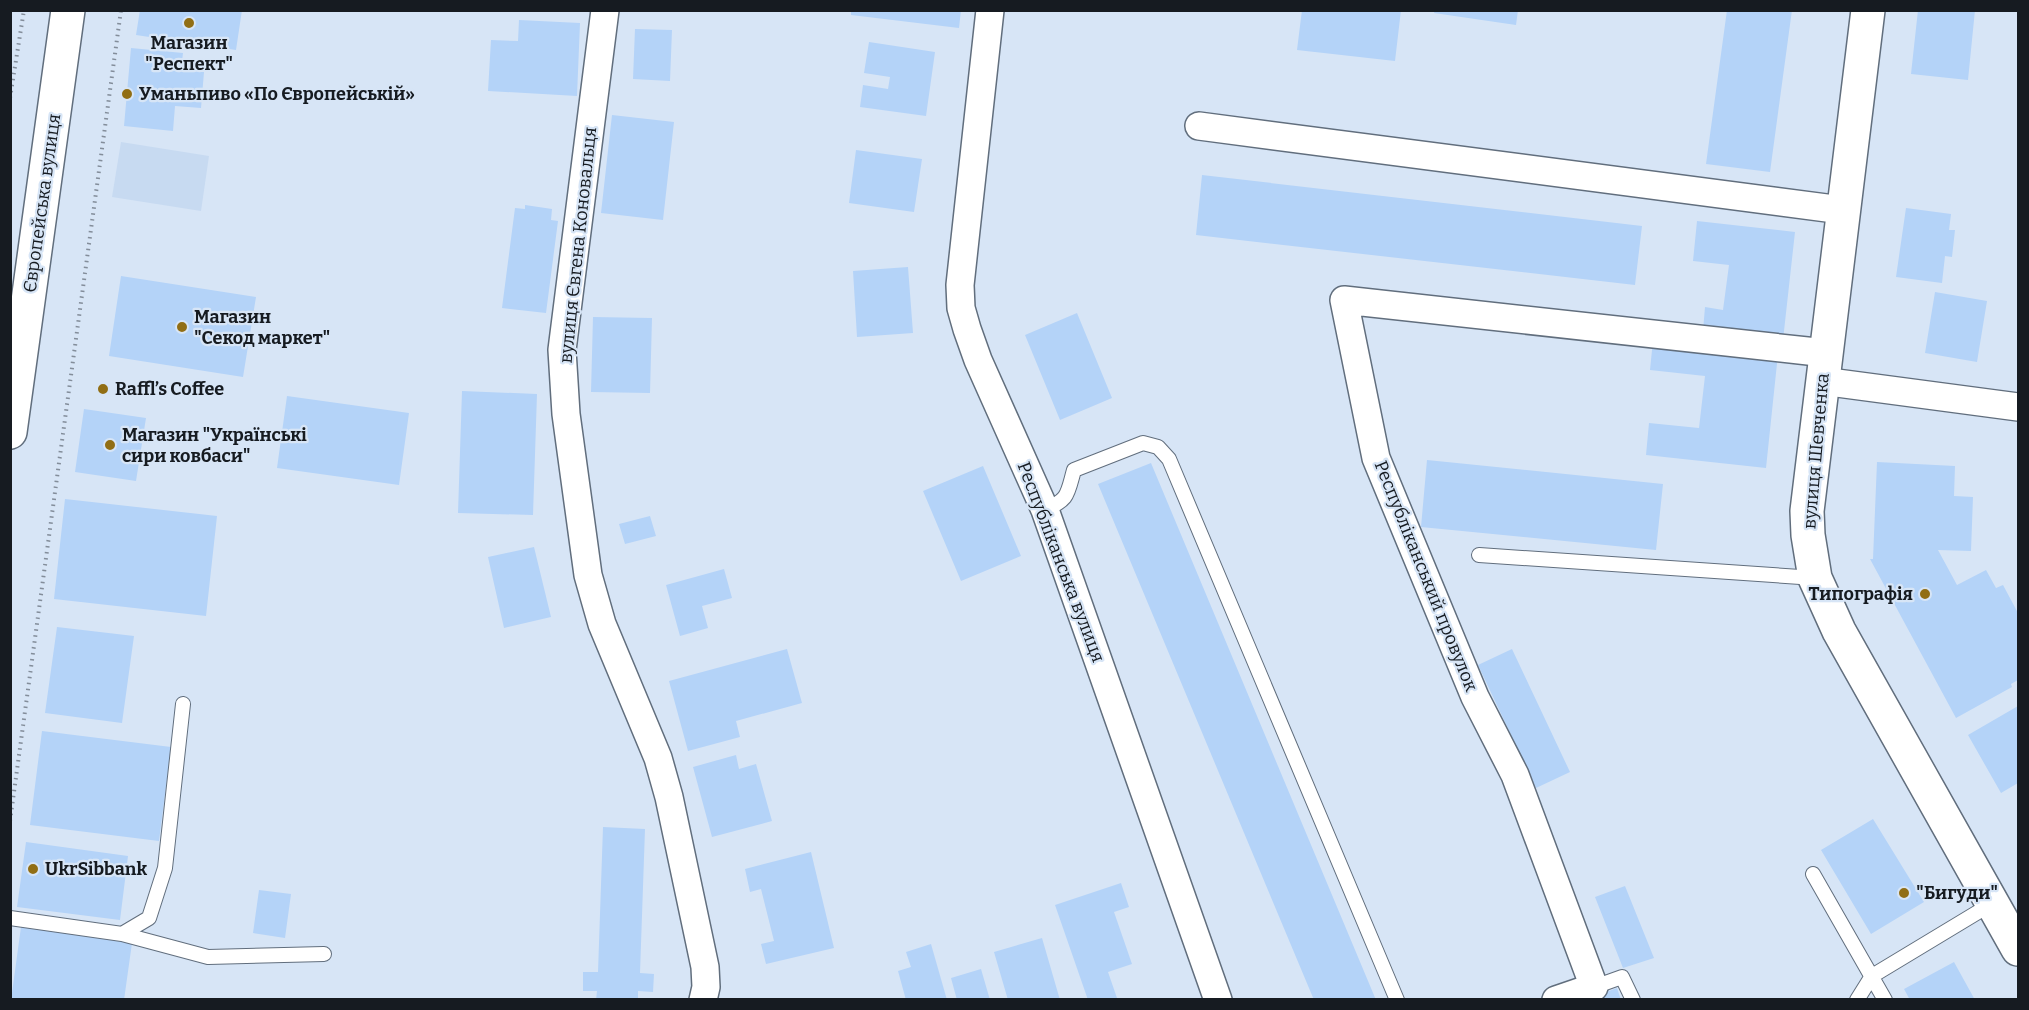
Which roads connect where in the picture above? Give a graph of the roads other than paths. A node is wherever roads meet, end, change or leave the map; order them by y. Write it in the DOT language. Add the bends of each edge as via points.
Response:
graph roads {
  1 [pos="68,10"];
  2 [pos="605,10"];
  3 [pos="990,10"];
  4 [pos="1868,10"];
  5 [pos="1199,126"];
  6 [pos="1842,210"];
  7 [pos="1824,367"];
  8 [pos="2019,407"];
  9 [pos="10,432"];
  10 [pos="1045,510"];
  11 [pos="1479,555"];
  12 [pos="1815,578"];
  13 [pos="183,704"];
  14 [pos="1813,874"];
  15 [pos="1992,903"];
  16 [pos="10,918"];
  17 [pos="122,934"];
  18 [pos="2019,949"];
  19 [pos="324,954"];
  20 [pos="1872,976"];
  21 [pos="1594,987"];
  22 [pos="703,999"];
  23 [pos="1217,999"];
  24 [pos="1397,999"];
  25 [pos="1556,999"];
  26 [pos="1633,999"];
  27 [pos="1857,999"];
  28 [pos="1885,999"];
  1 -- 9 [label="street, Європейська вулиця"];
  2 -- 22 [label="street, вулиця Євгена Коновальця" via="562,350 566,414 588,575 602,624 658,758 669,797 705,967"];
  3 -- 10 [label="street, Республіканська вулиця" via="960,285 961,308 978,360"];
  4 -- 6 [label="street, вулиця Шевченка"];
  5 -- 6 [label="street"];
  6 -- 7 [label="street, вулиця Шевченка"];
  7 -- 8 [label="street"];
  7 -- 12 [label="street, вулиця Шевченка" via="1807,512"];
  7 -- 21 [label="street, Республіканський провулок" via="1344,300 1376,458 1475,697 1515,775"];
  10 -- 23 [label="street, Республіканська вулиця"];
  10 -- 24 [label="lane" via="1063,502 1074,470 1143,442 1158,447 1169,459"];
  11 -- 12 [label="lane"];
  12 -- 15 [label="street, вулиця Шевченка" via="1839,631"];
  13 -- 17 [label="lane" via="165,868 149,918"];
  14 -- 20 [label="lane"];
  15 -- 18 [label="street, вулиця Шевченка"];
  15 -- 20 [label="lane"];
  16 -- 17 [label="lane"];
  17 -- 19 [label="lane" via="208,957"];
  20 -- 27 [label="lane"];
  20 -- 28 [label="lane"];
  21 -- 25 [label="street"];
  21 -- 26 [label="lane" via="1622,977"];
}
